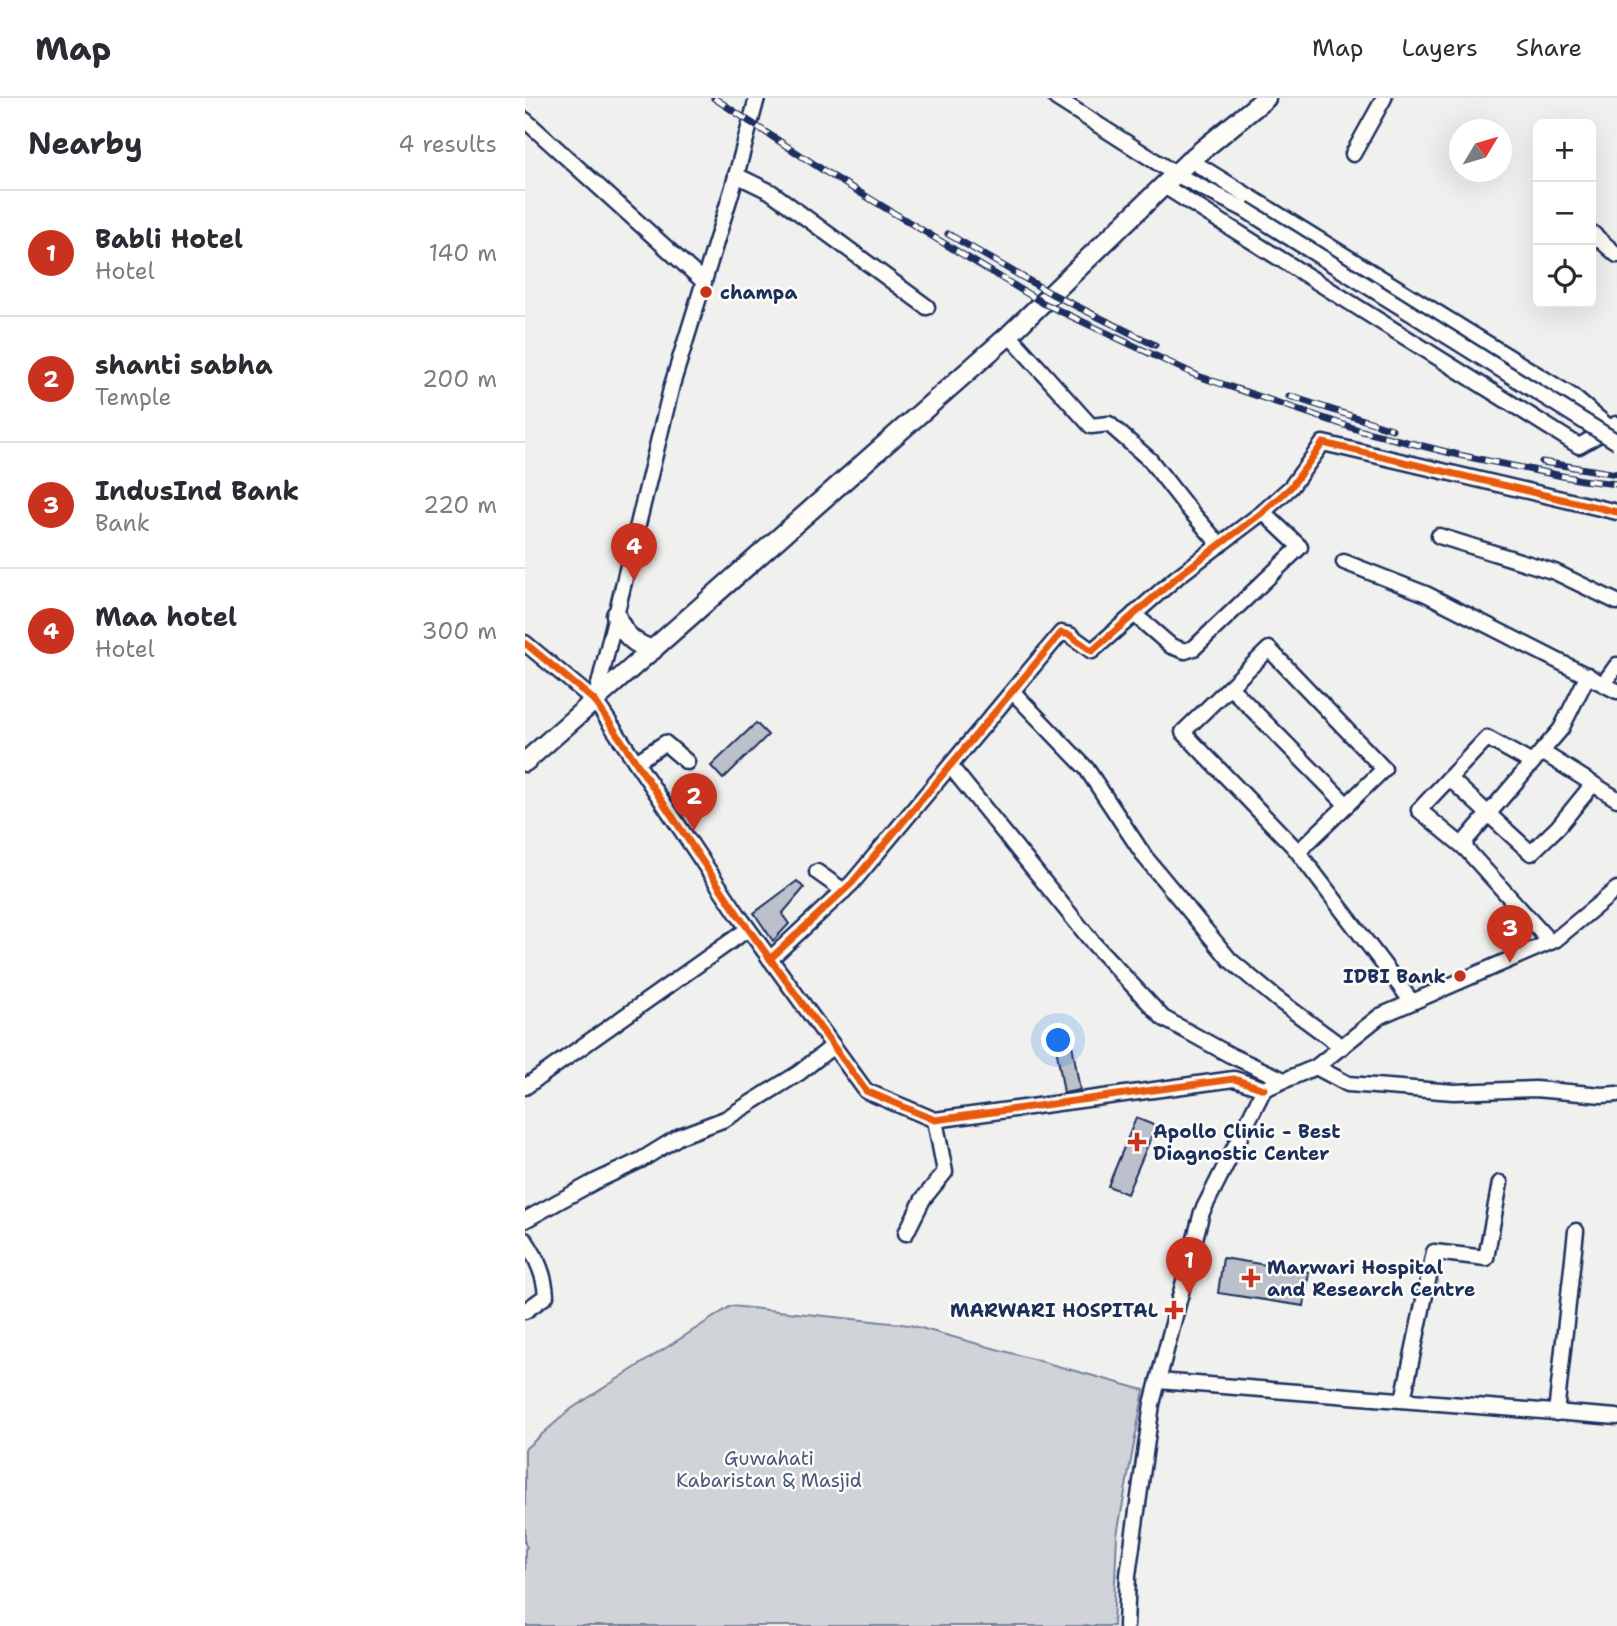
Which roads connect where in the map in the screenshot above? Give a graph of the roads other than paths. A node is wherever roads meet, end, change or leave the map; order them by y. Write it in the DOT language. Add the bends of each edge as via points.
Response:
graph roads {
  1 [pos="757,98"];
  2 [pos="1056,98"];
  3 [pos="1266,98"];
  4 [pos="1384,98"];
  5 [pos="526,125"];
  6 [pos="1353,154"];
  7 [pos="1189,160"];
  8 [pos="736,175"];
  9 [pos="1171,180"];
  10 [pos="1596,236"];
  11 [pos="1617,255"];
  12 [pos="704,282"];
  13 [pos="927,307"];
  14 [pos="1009,335"];
  15 [pos="1613,426"];
  16 [pos="1617,442"];
  17 [pos="1263,512"];
  18 [pos="1617,512"];
  19 [pos="1439,536"];
  20 [pos="1220,545"];
  21 [pos="1344,562"];
  22 [pos="1617,602"];
  23 [pos="1134,614"];
  24 [pos="616,615"];
  25 [pos="525,643"];
  26 [pos="653,650"];
  27 [pos="1617,666"];
  28 [pos="1588,675"];
  29 [pos="1230,687"];
  30 [pos="1611,687"];
  31 [pos="1013,692"];
  32 [pos="595,701"];
  33 [pos="1542,752"];
  34 [pos="525,762"];
  35 [pos="636,762"];
  36 [pos="687,762"];
  37 [pos="1532,763"];
  38 [pos="951,767"];
  39 [pos="1449,778"];
  40 [pos="1593,784"];
  41 [pos="1617,799"];
  42 [pos="1347,805"];
  43 [pos="1488,815"];
  44 [pos="1465,848"];
  45 [pos="1298,852"];
  46 [pos="817,872"];
  47 [pos="1617,888"];
  48 [pos="844,891"];
  49 [pos="748,929"];
  50 [pos="1551,942"];
  51 [pos="770,959"];
  52 [pos="1412,1002"];
  53 [pos="833,1045"];
  54 [pos="1342,1047"];
  55 [pos="1316,1067"];
  56 [pos="1284,1080"];
  57 [pos="525,1087"];
  58 [pos="1264,1089"];
  59 [pos="1617,1094"];
  60 [pos="935,1120"];
  61 [pos="1500,1183"];
  62 [pos="525,1220"];
  63 [pos="1576,1231"];
  64 [pos="906,1233"];
  65 [pos="525,1240"];
  66 [pos="525,1311"];
  67 [pos="1158,1381"];
  68 [pos="1403,1400"];
  69 [pos="1556,1413"];
  70 [pos="1617,1418"];
  71 [pos="1126,1626"];
  1 -- 8 [label="street"];
  2 -- 9 [label="street"];
  3 -- 7 [label="main road"];
  4 -- 6 [label="street"];
  5 -- 12 [label="street"];
  7 -- 9 [label="main road"];
  7 -- 15 [label="street" via="1572,396"];
  8 -- 12 [label="street"];
  8 -- 13 [label="street" via="771,192"];
  9 -- 14 [label="main road"];
  9 -- 15 [label="street" via="1579,446"];
  9 -- 16 [label="street, bridge" via="1244,209"];
  10 -- 11 [label="street"];
  12 -- 24 [label="street" via="672,385"];
  14 -- 20 [label="street" via="1091,426 1109,424 1150,460"];
  14 -- 26 [label="main road"];
  17 -- 18 [label="street" via="1291,487 1323,443"];
  17 -- 20 [label="street"];
  17 -- 23 [label="street" via="1300,547 1194,648 1185,651 1171,646"];
  19 -- 22 [label="street" via="1555,572"];
  20 -- 23 [label="street"];
  21 -- 28 [label="street" via="1426,594"];
  23 -- 31 [label="street" via="1092,650 1061,633"];
  24 -- 26 [label="main road" via="626,635"];
  24 -- 32 [label="street"];
  25 -- 32 [label="street"];
  26 -- 32 [label="main road"];
  27 -- 30 [label="street"];
  28 -- 30 [label="street"];
  28 -- 33 [label="street" via="1561,729"];
  29 -- 42 [label="street"];
  29 -- 42 [label="street" via="1269,649 1384,769"];
  29 -- 45 [label="street" via="1183,732"];
  31 -- 38 [label="street"];
  31 -- 54 [label="street" via="1086,768 1145,857 1230,960"];
  32 -- 34 [label="main road"];
  32 -- 35 [label="street"];
  33 -- 37 [label="street"];
  33 -- 40 [label="street"];
  35 -- 36 [label="street" via="665,743"];
  35 -- 49 [label="street"];
  37 -- 39 [label="street" via="1487,738"];
  37 -- 43 [label="street"];
  38 -- 48 [label="street"];
  38 -- 56 [label="street" via="1094,944 1163,1018"];
  39 -- 43 [label="street"];
  39 -- 44 [label="street" via="1419,810"];
  40 -- 41 [label="street"];
  40 -- 43 [label="street" via="1531,853"];
  42 -- 45 [label="street"];
  43 -- 44 [label="street" via="1466,840"];
  44 -- 50 [label="street"];
  45 -- 52 [label="street"];
  46 -- 48 [label="street"];
  47 -- 50 [label="street"];
  48 -- 51 [label="street"];
  49 -- 51 [label="street"];
  49 -- 57 [label="street"];
  50 -- 52 [label="street"];
  51 -- 53 [label="street"];
  52 -- 54 [label="street" via="1380,1016"];
  53 -- 60 [label="street" via="866,1091"];
  53 -- 62 [label="street" via="799,1073 725,1119 680,1136"];
  54 -- 55 [label="street"];
  55 -- 56 [label="street"];
  55 -- 59 [label="street" via="1348,1084 1454,1092 1535,1089"];
  56 -- 58 [label="street"];
  58 -- 60 [label="street" via="1234,1079"];
  58 -- 67 [label="street" via="1202,1212"];
  60 -- 64 [label="street" via="945,1172 923,1199"];
  61 -- 68 [label="street" via="1486,1258 1434,1252"];
  63 -- 69 [label="street"];
  65 -- 66 [label="street" via="546,1281 546,1296"];
  67 -- 68 [label="street"];
  67 -- 71 [label="street" via="1128,1575"];
  68 -- 69 [label="street"];
  69 -- 70 [label="street"];
}
